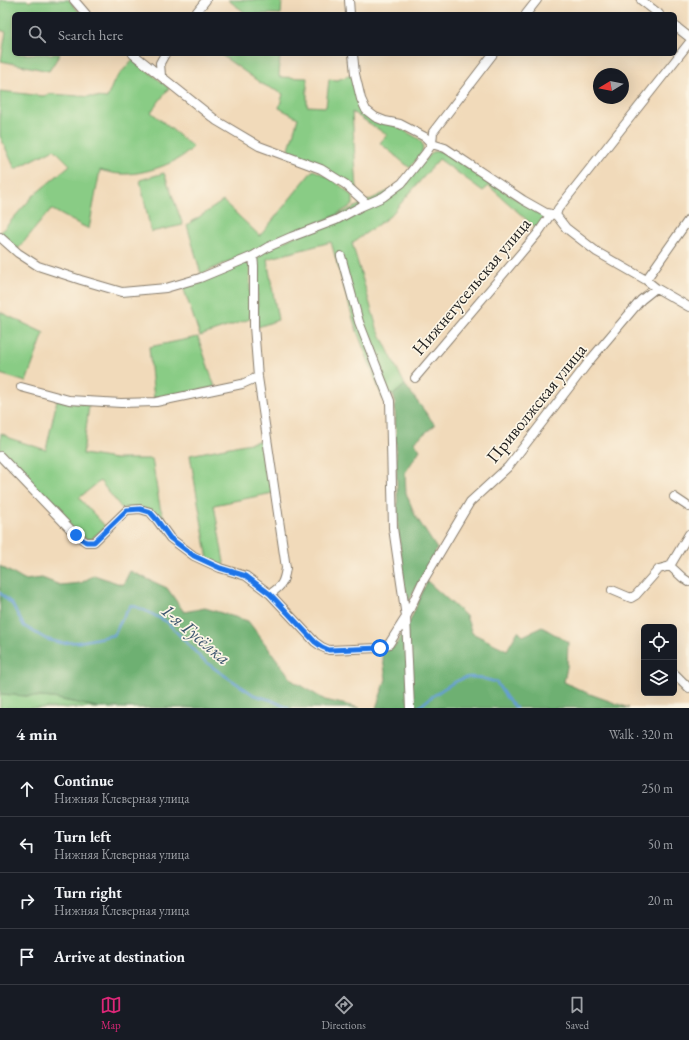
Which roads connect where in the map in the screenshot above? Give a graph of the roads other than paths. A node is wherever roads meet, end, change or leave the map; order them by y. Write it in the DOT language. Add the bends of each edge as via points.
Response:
graph roads {
  1 [pos="74,0"];
  2 [pos="206,0"];
  3 [pos="349,0"];
  4 [pos="537,0"];
  5 [pos="641,0"];
  6 [pos="84,12"];
  7 [pos="197,12"];
  8 [pos="350,12"];
  9 [pos="528,12"];
  10 [pos="656,12"];
  11 [pos="677,28"];
  12 [pos="689,37"];
  13 [pos="689,43"];
  14 [pos="136,56"];
  15 [pos="164,56"];
  16 [pos="353,56"];
  17 [pos="491,56"];
  18 [pos="161,76"];
  19 [pos="432,144"];
  20 [pos="367,204"];
  21 [pos="553,215"];
  22 [pos="689,219"];
  23 [pos="0,237"];
  24 [pos="253,256"];
  25 [pos="341,256"];
  26 [pos="646,280"];
  27 [pos="656,288"];
  28 [pos="689,307"];
  29 [pos="258,377"];
  30 [pos="415,378"];
  31 [pos="21,387"];
  32 [pos="0,456"];
  33 [pos="674,497"];
  34 [pos="689,507"];
  35 [pos="689,534"];
  36 [pos="670,566"];
  37 [pos="689,582"];
  38 [pos="612,590"];
  39 [pos="270,594"];
  40 [pos="406,617"];
  41 [pos="677,676"];
  42 [pos="689,688"];
  43 [pos="410,708"];
  1 -- 6 [label="street"];
  2 -- 7 [label="street"];
  3 -- 8 [label="street"];
  4 -- 9 [label="street"];
  5 -- 10 [label="street"];
  11 -- 12 [label="street"];
  13 -- 21 [label="street, Нижнегусельская улица"];
  14 -- 18 [label="street"];
  15 -- 18 [label="street" via="160,63"];
  16 -- 19 [label="street" via="355,74 366,110 374,117 400,124"];
  17 -- 19 [label="street" via="433,132"];
  18 -- 20 [label="street" via="217,121 259,146 321,169 345,184"];
  19 -- 20 [label="street" via="402,183"];
  19 -- 21 [label="street" via="446,148 524,200"];
  20 -- 24 [label="street"];
  21 -- 26 [label="street" via="597,252"];
  21 -- 30 [label="street, Нижнегусельская улица"];
  22 -- 26 [label="street"];
  23 -- 24 [label="street" via="38,266 122,292 166,288 200,278"];
  24 -- 29 [label="street"];
  25 -- 40 [label="street" via="359,322 390,402 393,528"];
  26 -- 27 [label="street"];
  27 -- 28 [label="street"];
  27 -- 40 [label="street, Приволжская улица" via="642,300 591,359 508,467 470,502 423,581"];
  29 -- 31 [label="street" via="242,384 156,402 69,400"];
  29 -- 39 [label="street" via="286,568 281,586"];
  32 -- 39 [label="street, Приволжская улица" via="65,524 86,542 94,542 127,510 140,509 150,512 170,538 194,556 246,576"];
  33 -- 34 [label="street"];
  35 -- 36 [label="street"];
  36 -- 37 [label="street"];
  36 -- 38 [label="street" via="659,569 631,598"];
  39 -- 40 [label="street, Приволжская улица" via="315,642 329,650 380,648 389,644"];
  40 -- 43 [label="street"];
  41 -- 42 [label="street"];
}
